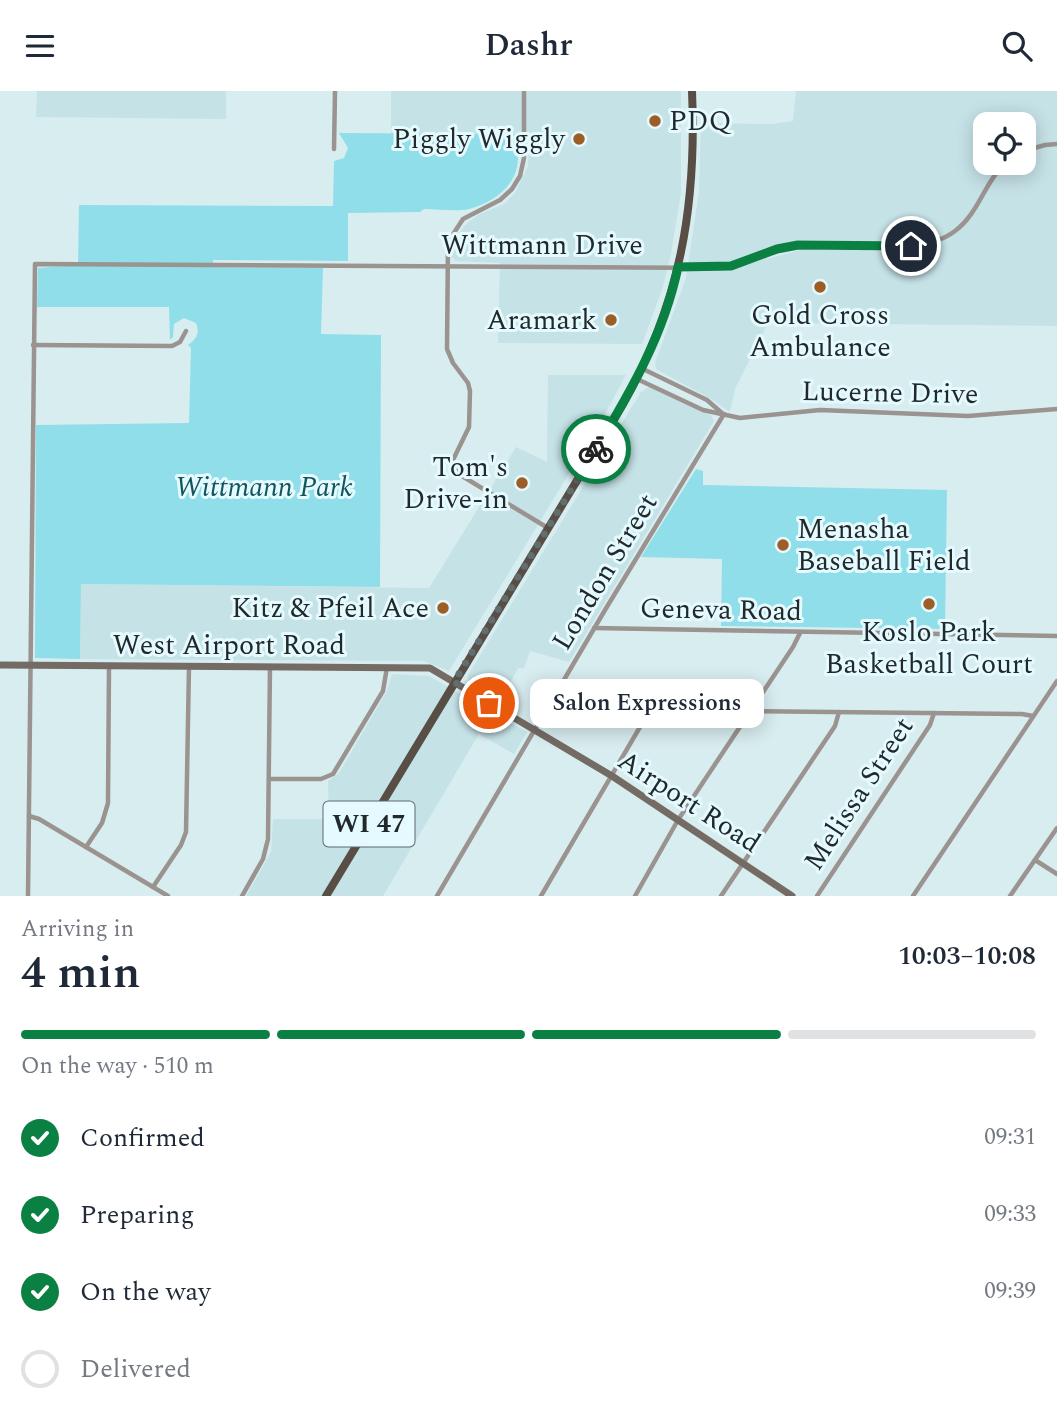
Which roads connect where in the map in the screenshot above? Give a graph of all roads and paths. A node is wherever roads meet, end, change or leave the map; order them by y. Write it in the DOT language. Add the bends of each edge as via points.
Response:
graph roads {
  1 [pos="335,91"];
  2 [pos="524,91"];
  3 [pos="692,91"];
  4 [pos="1057,144"];
  5 [pos="1036,148"];
  6 [pos="334,149"];
  7 [pos="994,175"];
  8 [pos="446,265"];
  9 [pos="678,267"];
  10 [pos="186,331"];
  11 [pos="33,345"];
  12 [pos="642,369"];
  13 [pos="637,379"];
  14 [pos="1057,409"];
  15 [pos="724,414"];
  16 [pos="548,528"];
  17 [pos="594,628"];
  18 [pos="800,633"];
  19 [pos="1057,636"];
  20 [pos="0,665"];
  21 [pos="30,665"];
  22 [pos="109,665"];
  23 [pos="189,666"];
  24 [pos="270,666"];
  25 [pos="387,667"];
  26 [pos="1057,681"];
  27 [pos="454,682"];
  28 [pos="751,711"];
  29 [pos="839,712"];
  30 [pos="934,713"];
  31 [pos="1033,716"];
  32 [pos="535,730"];
  33 [pos="612,776"];
  34 [pos="269,779"];
  35 [pos="29,816"];
  36 [pos="678,820"];
  37 [pos="1057,828"];
  38 [pos="86,847"];
  39 [pos="1035,860"];
  40 [pos="744,863"];
  41 [pos="1057,874"];
  42 [pos="153,887"];
  43 [pos="28,896"];
  44 [pos="168,896"];
  45 [pos="242,896"];
  46 [pos="326,896"];
  47 [pos="437,896"];
  48 [pos="541,896"];
  49 [pos="635,896"];
  50 [pos="721,896"];
  51 [pos="792,896"];
  52 [pos="817,896"];
  53 [pos="913,896"];
  54 [pos="1010,896"];
  1 -- 6 [label="street"];
  2 -- 8 [label="street" via="520,176 500,200 472,212 457,226 448,242"];
  3 -- 9 [label="main road, WI 47" via="692,175"];
  4 -- 5 [label="street"];
  7 -- 9 [label="street, Wittmann Drive" via="969,219 935,242 798,245 731,266"];
  8 -- 9 [label="street, Wittmann Drive"];
  8 -- 11 [label="street, Wittmann Drive" via="35,264"];
  8 -- 16 [label="street" via="447,349 470,391 470,427 453,466 457,473"];
  9 -- 12 [label="main road, WI 47" via="662,323"];
  10 -- 11 [label="street" via="172,346"];
  11 -- 21 [label="street"];
  12 -- 13 [label="main road, WI 47"];
  12 -- 15 [label="street, Lucerne Drive" via="707,400"];
  13 -- 15 [label="street, Lucerne Drive" via="703,410"];
  13 -- 16 [label="main road, WI 47"];
  14 -- 15 [label="street, Lucerne Drive" via="980,416 820,410 749,418"];
  15 -- 17 [label="street, London Street"];
  16 -- 27 [label="main road, WI 47"];
  17 -- 18 [label="street, Geneva Road"];
  17 -- 32 [label="street, London Street"];
  18 -- 19 [label="street, Geneva Road"];
  18 -- 28 [label="street"];
  20 -- 21 [label="street, West Airport Road"];
  21 -- 22 [label="street, West Airport Road"];
  21 -- 35 [label="street"];
  22 -- 23 [label="street, West Airport Road"];
  22 -- 38 [label="street" via="108,803 102,823"];
  23 -- 24 [label="street, West Airport Road"];
  23 -- 42 [label="street" via="186,832"];
  24 -- 25 [label="street, West Airport Road"];
  24 -- 34 [label="street"];
  25 -- 27 [label="street, West Airport Road" via="425,667"];
  25 -- 34 [label="street" via="383,691 333,774 321,779"];
  26 -- 31 [label="street"];
  27 -- 32 [label="street, Airport Road"];
  27 -- 46 [label="main road, WI 47"];
  28 -- 29 [label="street"];
  28 -- 33 [label="street" via="652,710"];
  28 -- 36 [label="street"];
  29 -- 30 [label="street"];
  29 -- 40 [label="street" via="835,726"];
  30 -- 31 [label="street"];
  30 -- 52 [label="street, Melissa Street"];
  31 -- 53 [label="street"];
  32 -- 33 [label="street, Airport Road"];
  32 -- 47 [label="street, London Street"];
  33 -- 36 [label="street, Airport Road"];
  33 -- 48 [label="street"];
  34 -- 45 [label="street" via="267,846"];
  35 -- 38 [label="street"];
  35 -- 43 [label="street"];
  36 -- 40 [label="street, Airport Road"];
  36 -- 49 [label="street"];
  37 -- 39 [label="street"];
  38 -- 42 [label="street"];
  39 -- 41 [label="street"];
  39 -- 54 [label="street"];
  40 -- 50 [label="street"];
  40 -- 51 [label="street, Airport Road"];
  42 -- 44 [label="street"];
}
